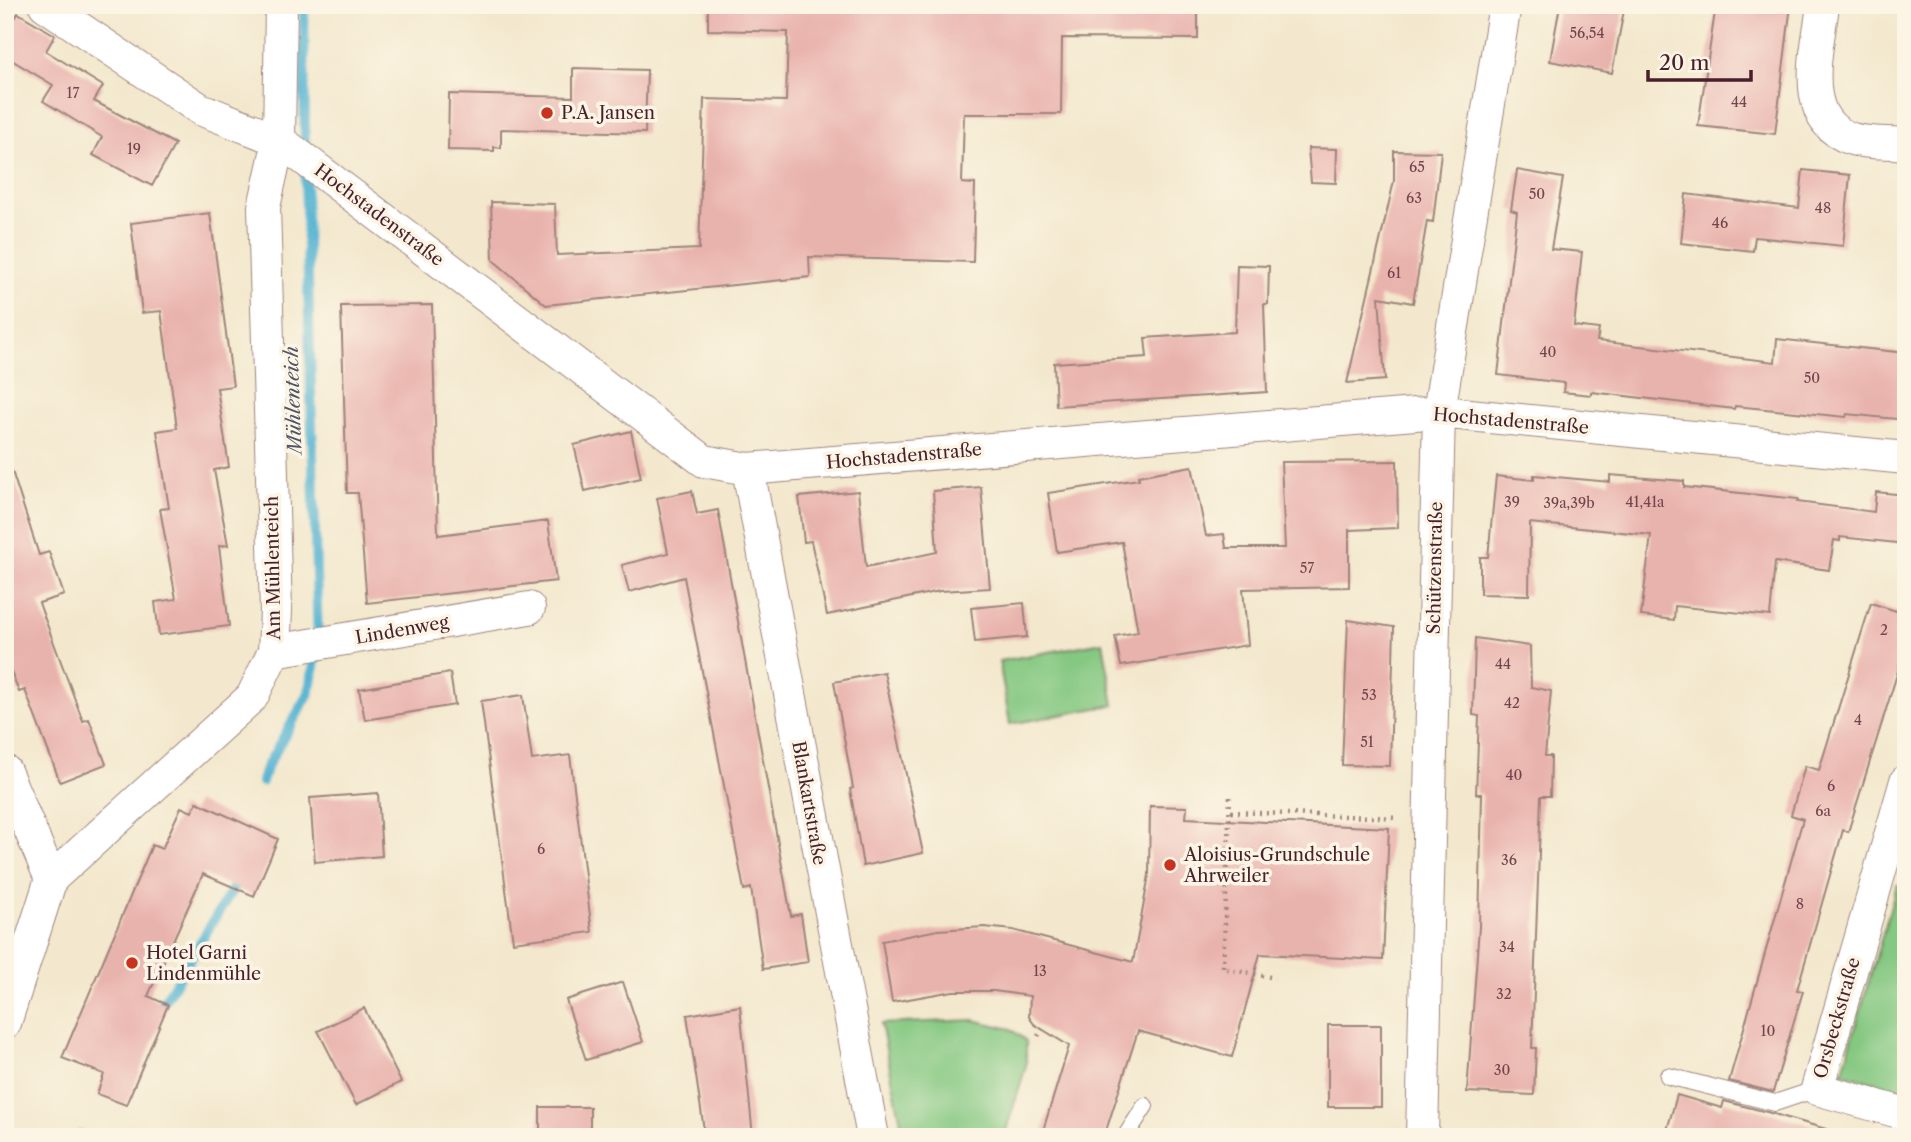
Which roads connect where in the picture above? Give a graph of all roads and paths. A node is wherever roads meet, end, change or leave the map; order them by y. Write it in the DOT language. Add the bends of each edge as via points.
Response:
graph roads {
  1 [pos="45,5"];
  2 [pos="281,5"];
  3 [pos="1505,5"];
  4 [pos="1823,5"];
  5 [pos="1906,144"];
  6 [pos="296,153"];
  7 [pos="1439,412"];
  8 [pos="1906,458"];
  9 [pos="748,469"];
  10 [pos="529,608"];
  11 [pos="304,647"];
  12 [pos="5,771"];
  13 [pos="1906,781"];
  14 [pos="1230,797"];
  15 [pos="1231,812"];
  16 [pos="1429,819"];
  17 [pos="1894,861"];
  18 [pos="51,878"];
  19 [pos="1275,978"];
  20 [pos="5,1023"];
  21 [pos="1042,1029"];
  22 [pos="1038,1036"];
  23 [pos="1668,1076"];
  24 [pos="1817,1088"];
  25 [pos="1145,1106"];
  26 [pos="1906,1114"];
  27 [pos="873,1137"];
  28 [pos="1125,1137"];
  29 [pos="1422,1137"];
  1 -- 6 [label="street, Hochstadenstraße" via="200,109"];
  2 -- 6 [label="street, Am Mühlenteich"];
  3 -- 7 [label="street, Schützenstraße"];
  4 -- 5 [label="street" via="1814,82 1822,118 1854,139"];
  6 -- 9 [label="street, Hochstadenstraße" via="704,461"];
  6 -- 11 [label="street, Am Mühlenteich" via="264,206 276,611"];
  7 -- 8 [label="street, Hochstadenstraße"];
  7 -- 9 [label="street, Hochstadenstraße"];
  7 -- 16 [label="street, Schützenstraße"];
  9 -- 27 [label="street, Blankartstraße"];
  10 -- 11 [label="street, Lindenweg"];
  11 -- 18 [label="street, Am Mühlenteich"];
  12 -- 18 [label="street"];
  13 -- 17 [label="street, Orsbeckstraße"];
  14 -- 15 [label="path"];
  15 -- 16 [label="path"];
  15 -- 19 [label="path" via="1223,968"];
  16 -- 29 [label="street, Schützenstraße"];
  17 -- 24 [label="street, Orsbeckstraße"];
  18 -- 20 [label="street"];
  21 -- 22 [label="path"];
  23 -- 24 [label="lane" via="1775,1104"];
  24 -- 26 [label="street, Orsbeckstraße"];
  25 -- 28 [label="lane"];
}
